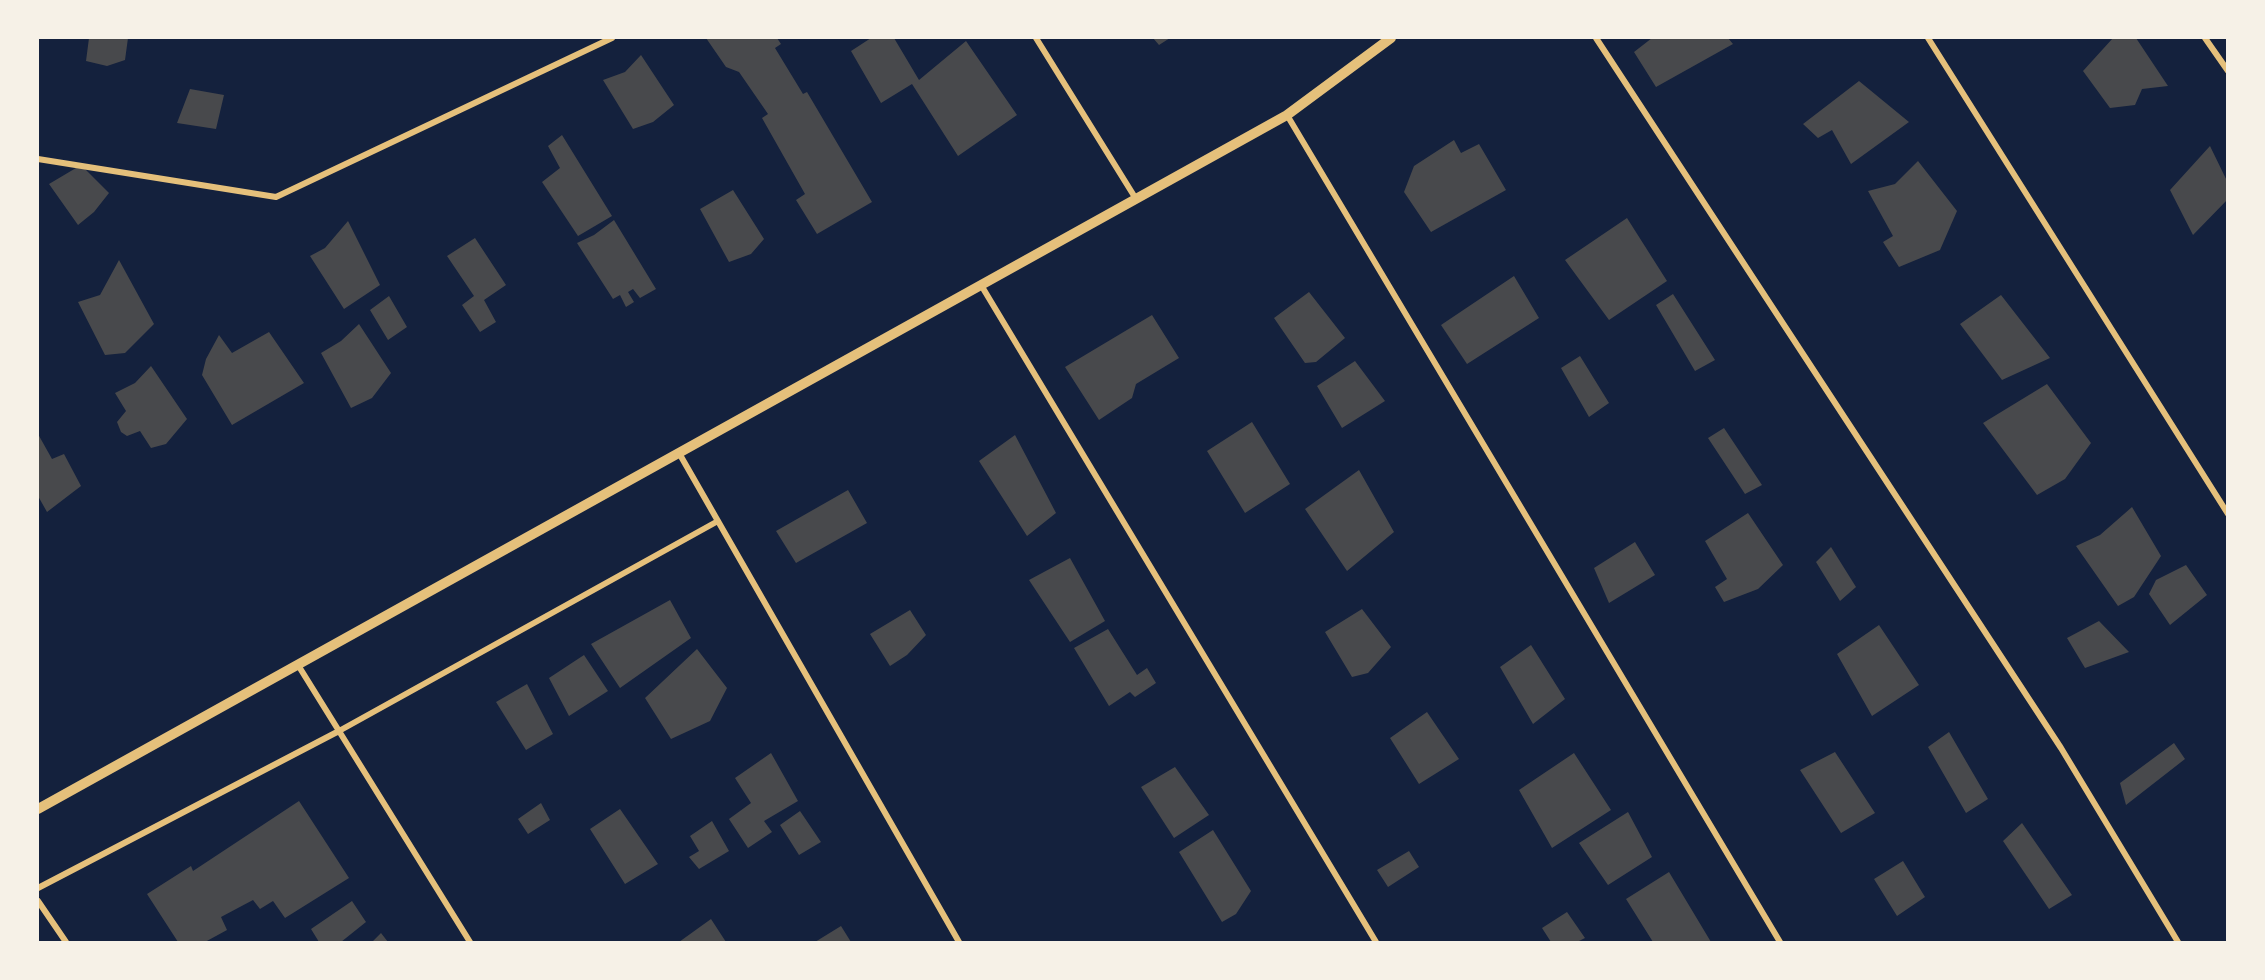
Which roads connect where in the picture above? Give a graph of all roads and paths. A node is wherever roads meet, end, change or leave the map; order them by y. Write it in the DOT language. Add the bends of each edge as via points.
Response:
graph roads {
  1 [pos="612,38"];
  2 [pos="1036,38"];
  3 [pos="1391,38"];
  4 [pos="1596,38"];
  5 [pos="1928,38"];
  6 [pos="2205,38"];
  7 [pos="2228,71"];
  8 [pos="1287,115"];
  9 [pos="38,159"];
  10 [pos="1136,199"];
  11 [pos="981,285"];
  12 [pos="679,453"];
  13 [pos="2228,514"];
  14 [pos="718,521"];
  15 [pos="298,664"];
  16 [pos="339,731"];
  17 [pos="38,809"];
  18 [pos="38,888"];
  19 [pos="38,901"];
  20 [pos="66,942"];
  21 [pos="470,942"];
  22 [pos="959,942"];
  23 [pos="1376,942"];
  24 [pos="1780,942"];
  25 [pos="2178,942"];
  1 -- 9 [label="street" via="276,197"];
  2 -- 10 [label="street"];
  3 -- 8 [label="street"];
  4 -- 25 [label="street" via="2061,748"];
  5 -- 13 [label="street"];
  6 -- 7 [label="street"];
  8 -- 10 [label="street"];
  8 -- 24 [label="street"];
  10 -- 11 [label="street"];
  11 -- 12 [label="street"];
  11 -- 23 [label="street"];
  12 -- 14 [label="street"];
  12 -- 15 [label="street"];
  14 -- 16 [label="street"];
  14 -- 22 [label="street"];
  15 -- 16 [label="street"];
  15 -- 17 [label="street"];
  16 -- 18 [label="street"];
  16 -- 21 [label="street"];
  19 -- 20 [label="street"];
}
